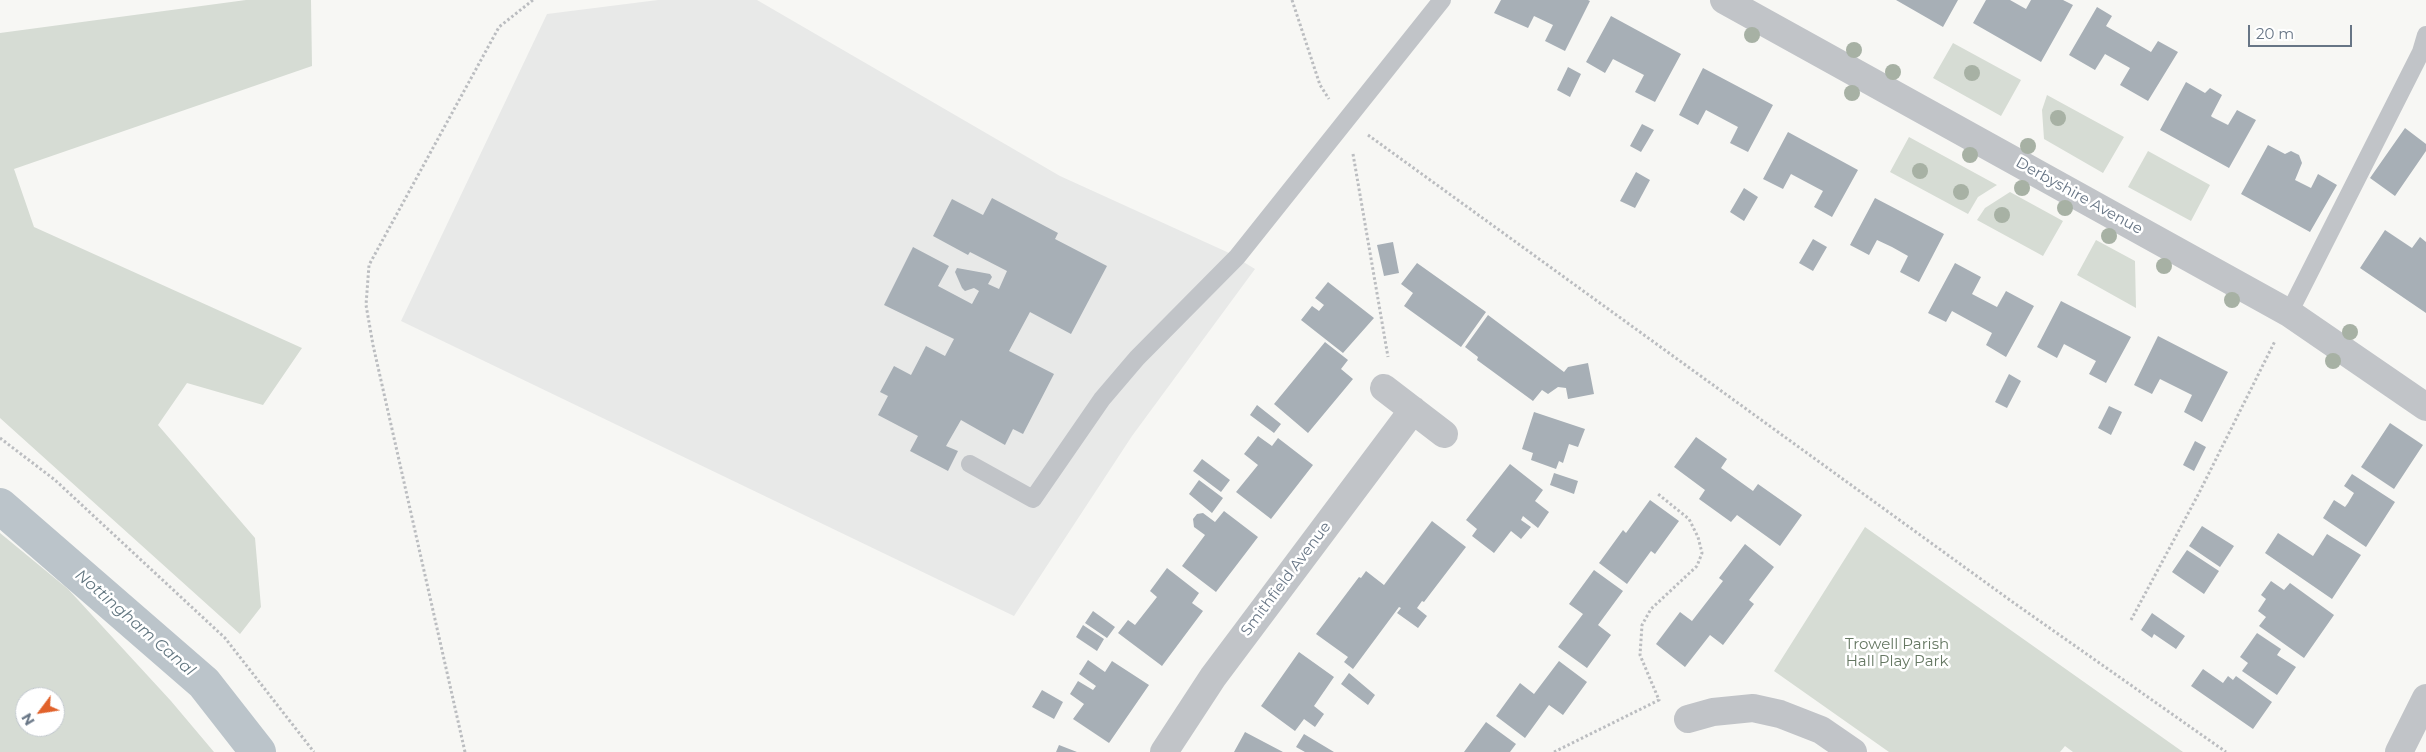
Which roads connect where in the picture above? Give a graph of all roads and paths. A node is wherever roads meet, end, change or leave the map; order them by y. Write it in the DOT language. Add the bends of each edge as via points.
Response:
graph roads {
  1 [pos="533,0"];
  2 [pos="1292,0"];
  3 [pos="1442,0"];
  4 [pos="1724,0"];
  5 [pos="2426,35"];
  6 [pos="1343,125"];
  7 [pos="2289,313"];
  8 [pos="1384,388"];
  9 [pos="2426,407"];
  10 [pos="1413,410"];
  11 [pos="1444,434"];
  12 [pos="0,438"];
  13 [pos="970,464"];
  14 [pos="1658,494"];
  15 [pos="2131,620"];
  16 [pos="2426,698"];
  17 [pos="1688,719"];
  18 [pos="314,752"];
  19 [pos="465,752"];
  20 [pos="1164,752"];
  21 [pos="1554,752"];
  22 [pos="1853,752"];
  23 [pos="2226,752"];
  24 [pos="2399,752"];
  1 -- 19 [label="path" via="499,27 369,265 368,273 366,305 373,344"];
  2 -- 6 [label="path" via="1320,85"];
  3 -- 6 [label="lane"];
  4 -- 7 [label="street, Derbyshire Avenue"];
  5 -- 7 [label="lane" via="2421,52"];
  6 -- 8 [label="path" via="1354,159 1391,372"];
  6 -- 13 [label="lane" via="1237,257 1137,358 1102,399 1033,499"];
  6 -- 23 [label="path"];
  7 -- 9 [label="street, Derbyshire Avenue"];
  7 -- 15 [label="path"];
  8 -- 10 [label="street"];
  10 -- 11 [label="street"];
  10 -- 20 [label="street, Smithfield Avenue" via="1213,677"];
  12 -- 18 [label="path" via="55,480 225,638"];
  14 -- 21 [label="path" via="1688,519 1702,553 1696,566 1651,609 1642,625 1640,655 1659,700"];
  16 -- 24 [label="street"];
  17 -- 22 [label="street" via="1713,712 1753,708 1780,714 1821,730"];
}
